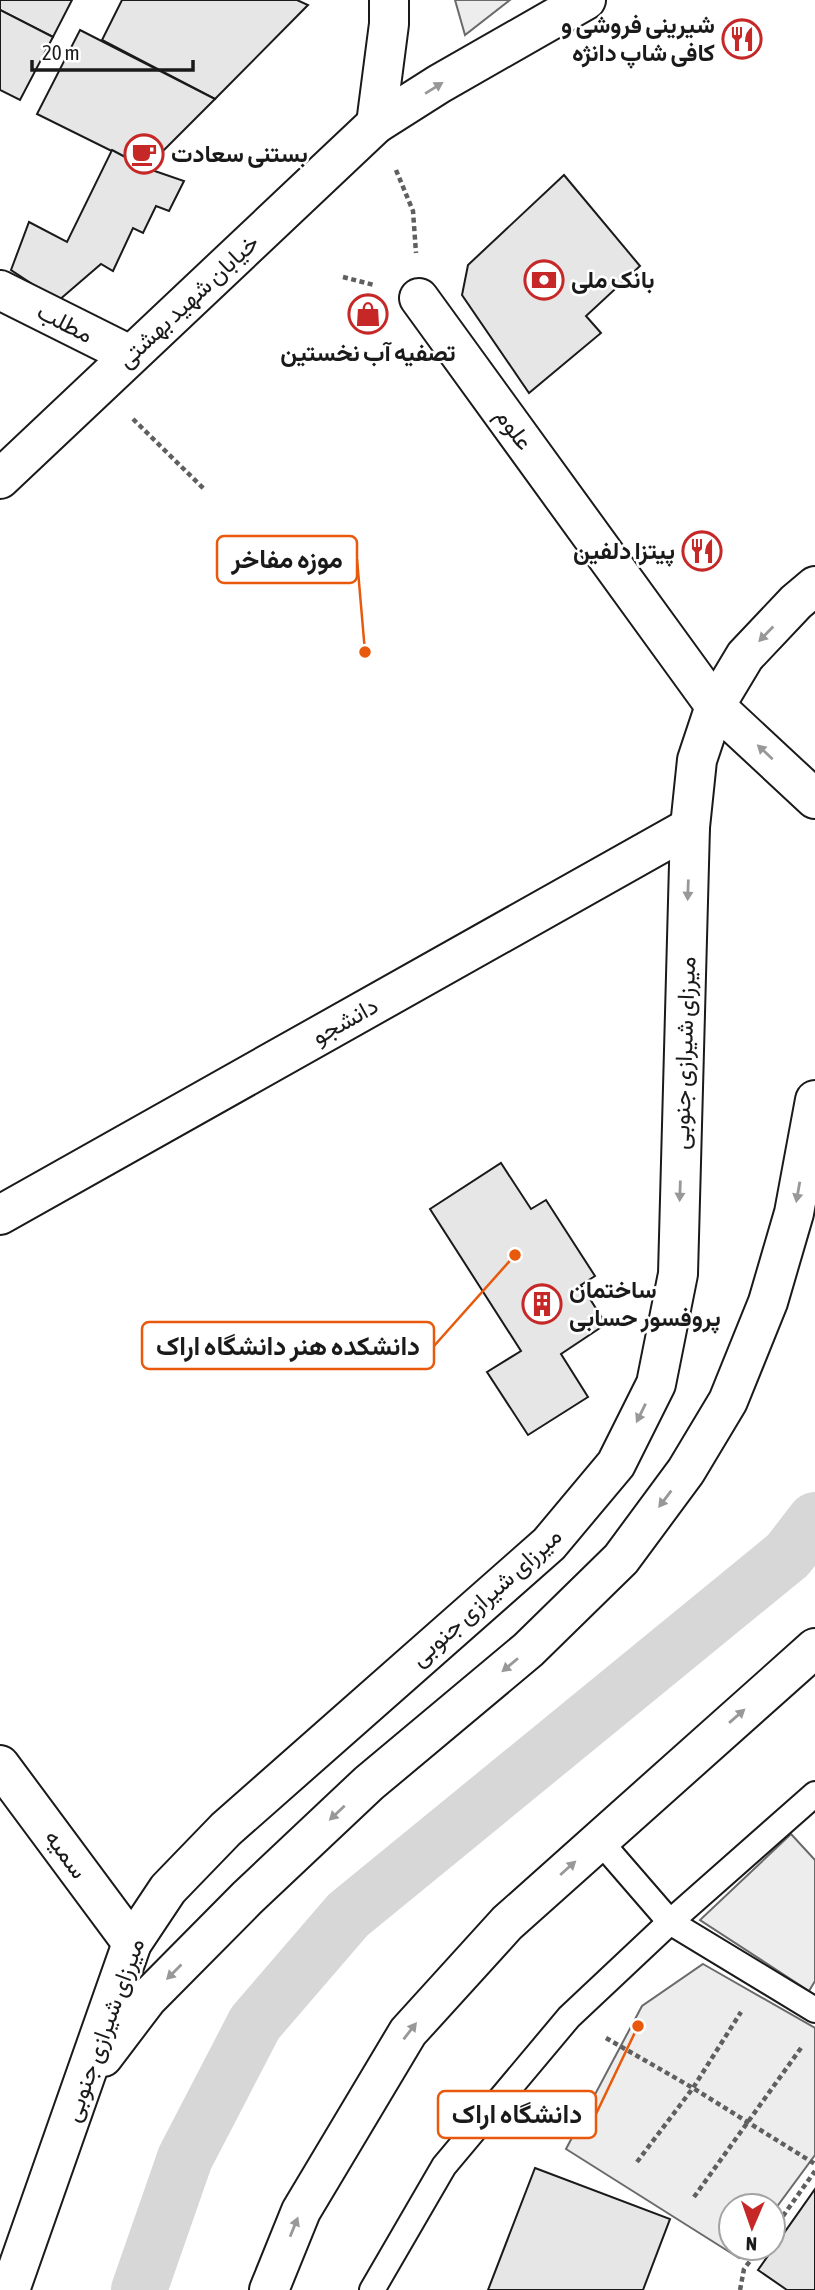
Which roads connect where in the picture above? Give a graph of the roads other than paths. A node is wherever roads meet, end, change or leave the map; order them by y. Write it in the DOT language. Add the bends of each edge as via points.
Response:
graph roads {
  1 [pos="388,0"];
  2 [pos="586,0"];
  3 [pos="376,124"];
  4 [pos="0,290"];
  5 [pos="419,298"];
  6 [pos="130,355"];
  7 [pos="0,479"];
  8 [pos="815,586"];
  9 [pos="715,706"];
  10 [pos="815,799"];
  11 [pos="690,827"];
  12 [pos="815,1100"];
  13 [pos="0,1215"];
  14 [pos="815,1648"];
  15 [pos="4,1781"];
  16 [pos="815,1794"];
  17 [pos="599,1840"];
  18 [pos="670,1922"];
  19 [pos="132,1943"];
  20 [pos="815,2010"];
  21 [pos="83,2084"];
  22 [pos="10,2290"];
  23 [pos="269,2290"];
  24 [pos="372,2290"];
  1 -- 3 [label="main road"];
  3 -- 2 [label="main road, خیابان شهید بهشتی, one-way"];
  3 -- 6 [label="main road, خیابان شهید بهشتی"];
  4 -- 6 [label="main road, مطلب"];
  5 -- 9 [label="main road, علوم"];
  6 -- 7 [label="main road, خیابان شهید بهشتی"];
  8 -- 9 [label="main road, میرزای شیرازی جنوبی, one-way" via="745,656"];
  10 -- 9 [label="main road, علوم, one-way"];
  9 -- 11 [label="main road, میرزای شیرازی جنوبی" via="697,760"];
  11 -- 13 [label="main road, دانشجو"];
  11 -- 19 [label="main road, میرزای شیرازی جنوبی, one-way" via="678,1274 656,1384 628,1441 616,1464 549,1544 226,1829 168,1889"];
  12 -- 21 [label="main road, one-way" via="794,1213 768,1302 728,1401 686,1471 621,1559 528,1650 369,1783 247,1898 148,1999"];
  17 -- 14 [label="main road, one-way"];
  15 -- 19 [label="main road, سمیه"];
  16 -- 18 [label="lane"];
  17 -- 18 [label="lane"];
  23 -- 17 [label="main road, one-way" via="301,2211 408,2032 507,1923"];
  18 -- 20 [label="lane"];
  18 -- 24 [label="lane" via="569,2017 444,2166"];
  19 -- 21 [label="main road, میرزای شیرازی جنوبی"];
  21 -- 22 [label="main road, میرزای شیرازی جنوبی"];
}
